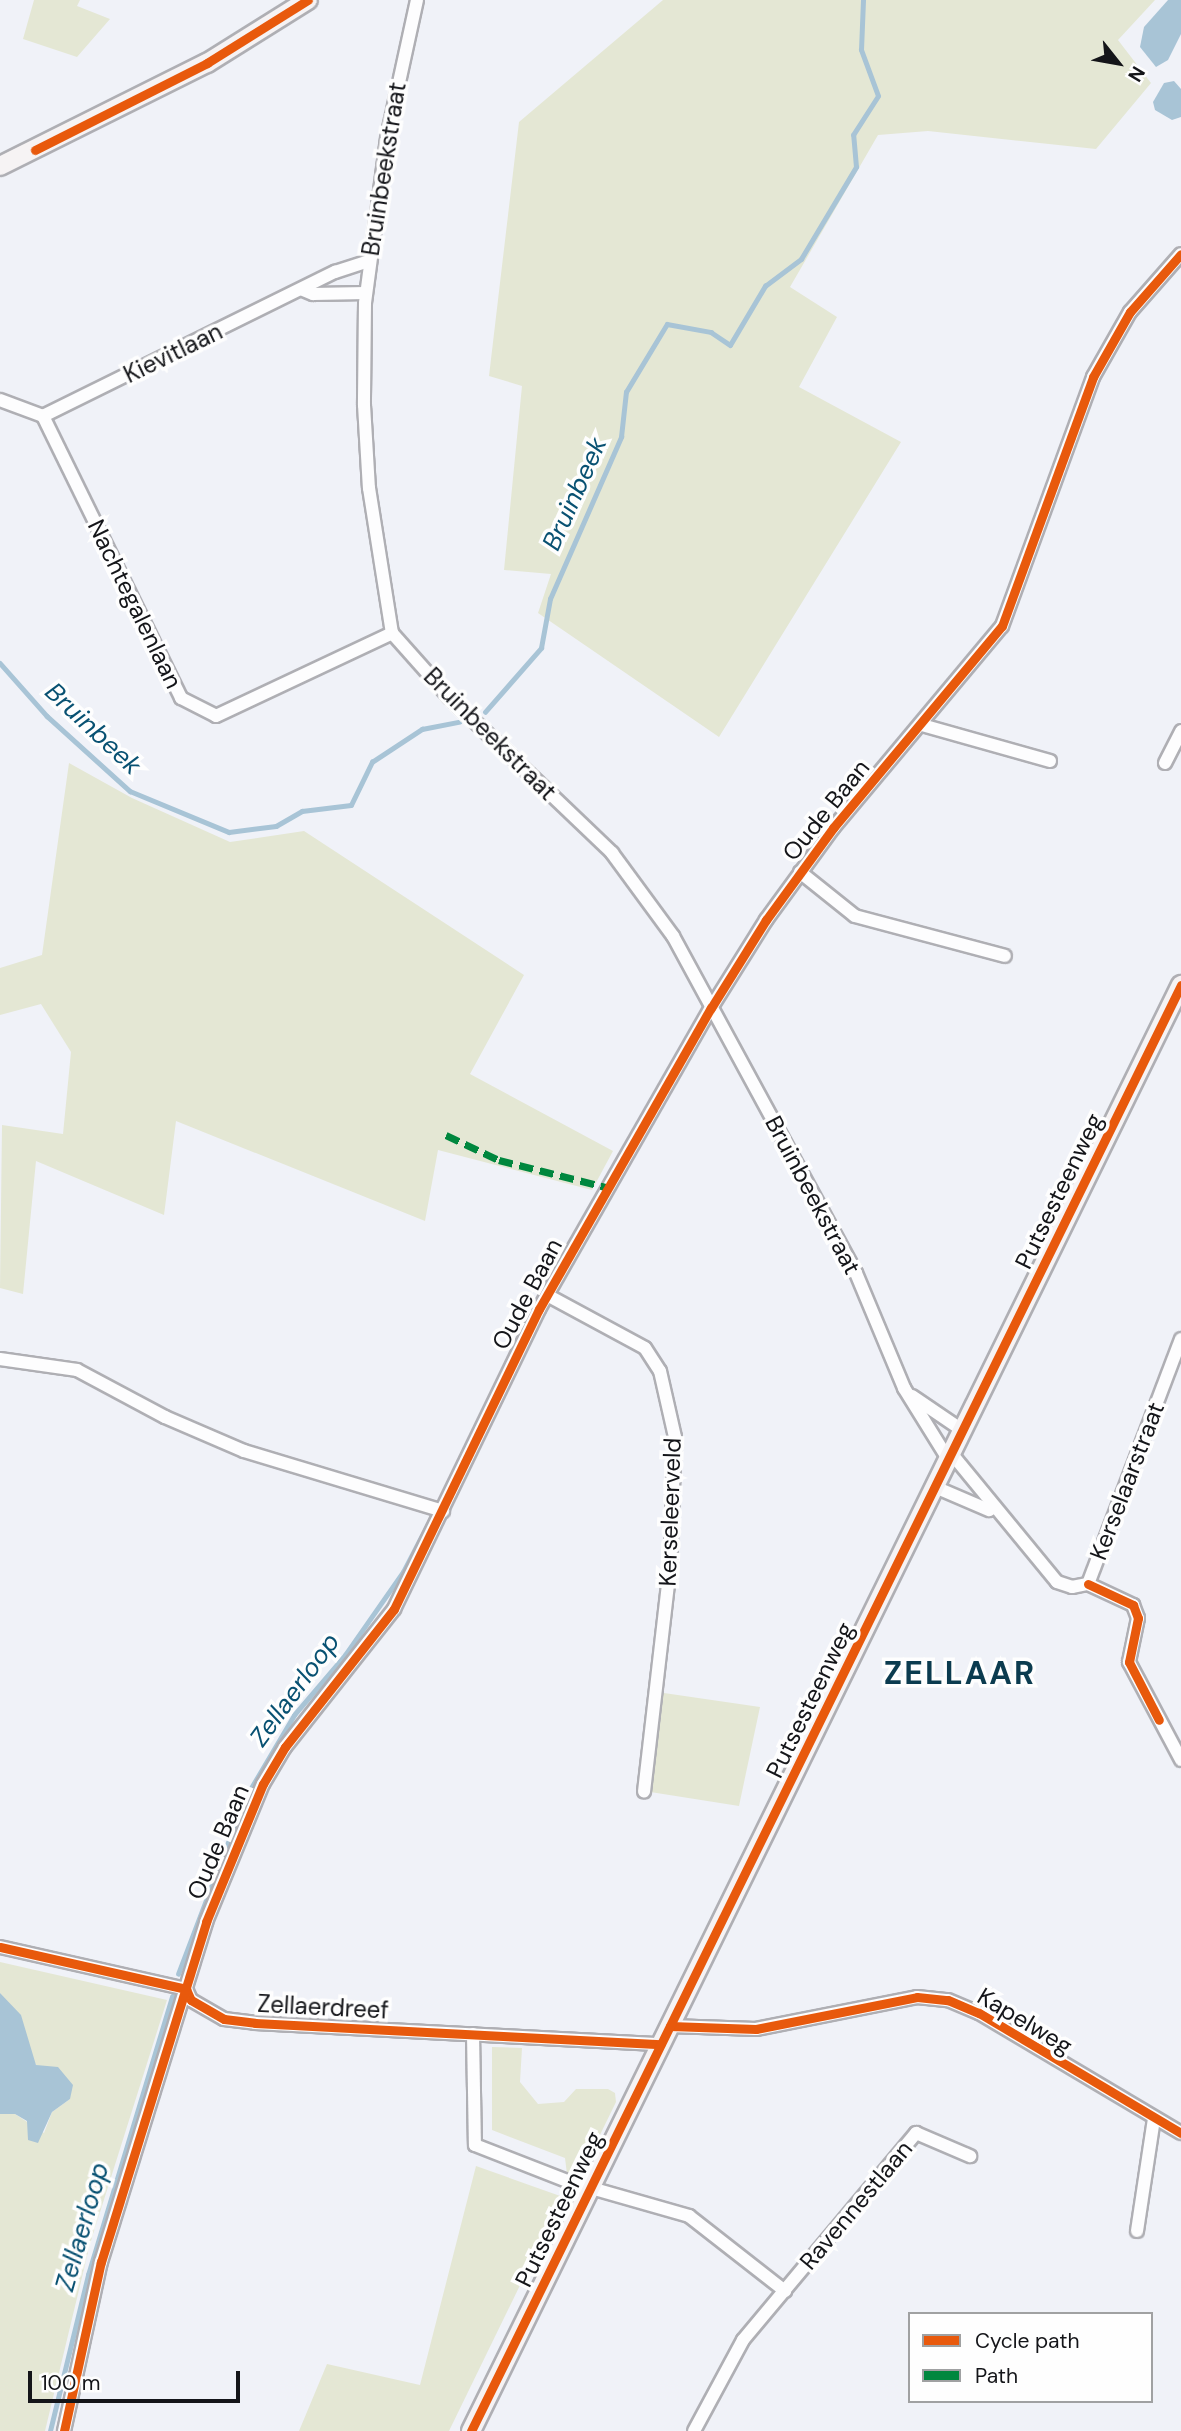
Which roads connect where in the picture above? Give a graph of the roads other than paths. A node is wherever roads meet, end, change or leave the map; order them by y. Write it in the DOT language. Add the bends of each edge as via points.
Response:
graph roads {
  1 [pos="308,0"];
  2 [pos="416,0"];
  3 [pos="0,166"];
  4 [pos="1181,254"];
  5 [pos="369,261"];
  6 [pos="303,290"];
  7 [pos="366,293"];
  8 [pos="0,400"];
  9 [pos="43,416"];
  10 [pos="392,633"];
  11 [pos="922,725"];
  12 [pos="1181,731"];
  13 [pos="1050,761"];
  14 [pos="1165,763"];
  15 [pos="800,872"];
  16 [pos="1005,956"];
  17 [pos="1181,985"];
  18 [pos="711,1008"];
  19 [pos="547,1295"];
  20 [pos="1181,1339"];
  21 [pos="0,1359"];
  22 [pos="904,1388"];
  23 [pos="962,1430"];
  24 [pos="950,1456"];
  25 [pos="935,1487"];
  26 [pos="443,1511"];
  27 [pos="996,1513"];
  28 [pos="1088,1584"];
  29 [pos="1181,1760"];
  30 [pos="644,1791"];
  31 [pos="0,1947"];
  32 [pos="186,1989"];
  33 [pos="670,2026"];
  34 [pos="473,2034"];
  35 [pos="660,2044"];
  36 [pos="1154,2118"];
  37 [pos="1181,2133"];
  38 [pos="970,2156"];
  39 [pos="592,2186"];
  40 [pos="1137,2231"];
  41 [pos="785,2291"];
  42 [pos="64,2431"];
  43 [pos="471,2431"];
  44 [pos="694,2431"];
  1 -- 3 [label="main road" via="207,63"];
  2 -- 5 [label="street, Bruinbeekstraat" via="387,138"];
  4 -- 11 [label="street, Oude Baan" via="1130,312 1093,377 1002,626"];
  5 -- 6 [label="street, Kievitlaan" via="335,272"];
  5 -- 7 [label="street, Bruinbeekstraat"];
  6 -- 7 [label="street" via="313,294"];
  6 -- 9 [label="street, Kievitlaan"];
  7 -- 10 [label="street, Bruinbeekstraat" via="364,405 369,488"];
  8 -- 9 [label="street"];
  9 -- 10 [label="street, Nachtegalenlaan" via="181,698 216,716"];
  10 -- 18 [label="street, Bruinbeekstraat" via="449,697 612,853 673,936"];
  11 -- 13 [label="street"];
  11 -- 15 [label="street, Oude Baan"];
  12 -- 14 [label="street"];
  15 -- 16 [label="street" via="855,916"];
  15 -- 18 [label="street, Oude Baan"];
  17 -- 23 [label="main road, Putsesteenweg"];
  18 -- 19 [label="street, Oude Baan"];
  18 -- 22 [label="street, Bruinbeekstraat" via="856,1273"];
  19 -- 26 [label="street, Oude Baan"];
  19 -- 30 [label="street, Kerseleerveld" via="645,1348 660,1371 675,1437 670,1567"];
  20 -- 28 [label="street, Kerselaarstraat"];
  21 -- 26 [label="street" via="77,1370 165,1417 244,1451"];
  22 -- 23 [label="street, Bruinbeekstraat" via="928,1410"];
  22 -- 24 [label="street, Bruinbeekstraat"];
  23 -- 24 [label="main road, Putsesteenweg"];
  24 -- 25 [label="main road, Putsesteenweg"];
  24 -- 27 [label="street, Bruinbeekstraat"];
  25 -- 27 [label="street"];
  25 -- 33 [label="main road, Putsesteenweg"];
  26 -- 32 [label="street, Oude Baan" via="394,1609 285,1747 263,1784 206,1922"];
  27 -- 28 [label="street, Bruinbeekstraat" via="1057,1582 1072,1587"];
  28 -- 29 [label="street, Bruinbeekstraat" via="1133,1605 1138,1618 1127,1652 1129,1662"];
  31 -- 32 [label="street, Zellaerdreef"];
  32 -- 34 [label="street, Zellaerdreef" via="191,2000 224,2019"];
  32 -- 42 [label="street, Oude Baan" via="100,2262"];
  33 -- 35 [label="main road, Putsesteenweg"];
  33 -- 36 [label="street, Kapelweg" via="755,2029 932,1997 979,2012"];
  34 -- 35 [label="street, Zellaerdreef"];
  34 -- 39 [label="street" via="475,2145 570,2182"];
  35 -- 39 [label="main road, Putsesteenweg"];
  36 -- 37 [label="street, Kapelweg"];
  36 -- 40 [label="street"];
  38 -- 41 [label="street, Ravennestlaan" via="916,2133"];
  39 -- 41 [label="street, Ravennestlaan" via="689,2216"];
  39 -- 43 [label="main road, Putsesteenweg"];
  41 -- 44 [label="street, Ravennestlaan" via="743,2340"];
}
